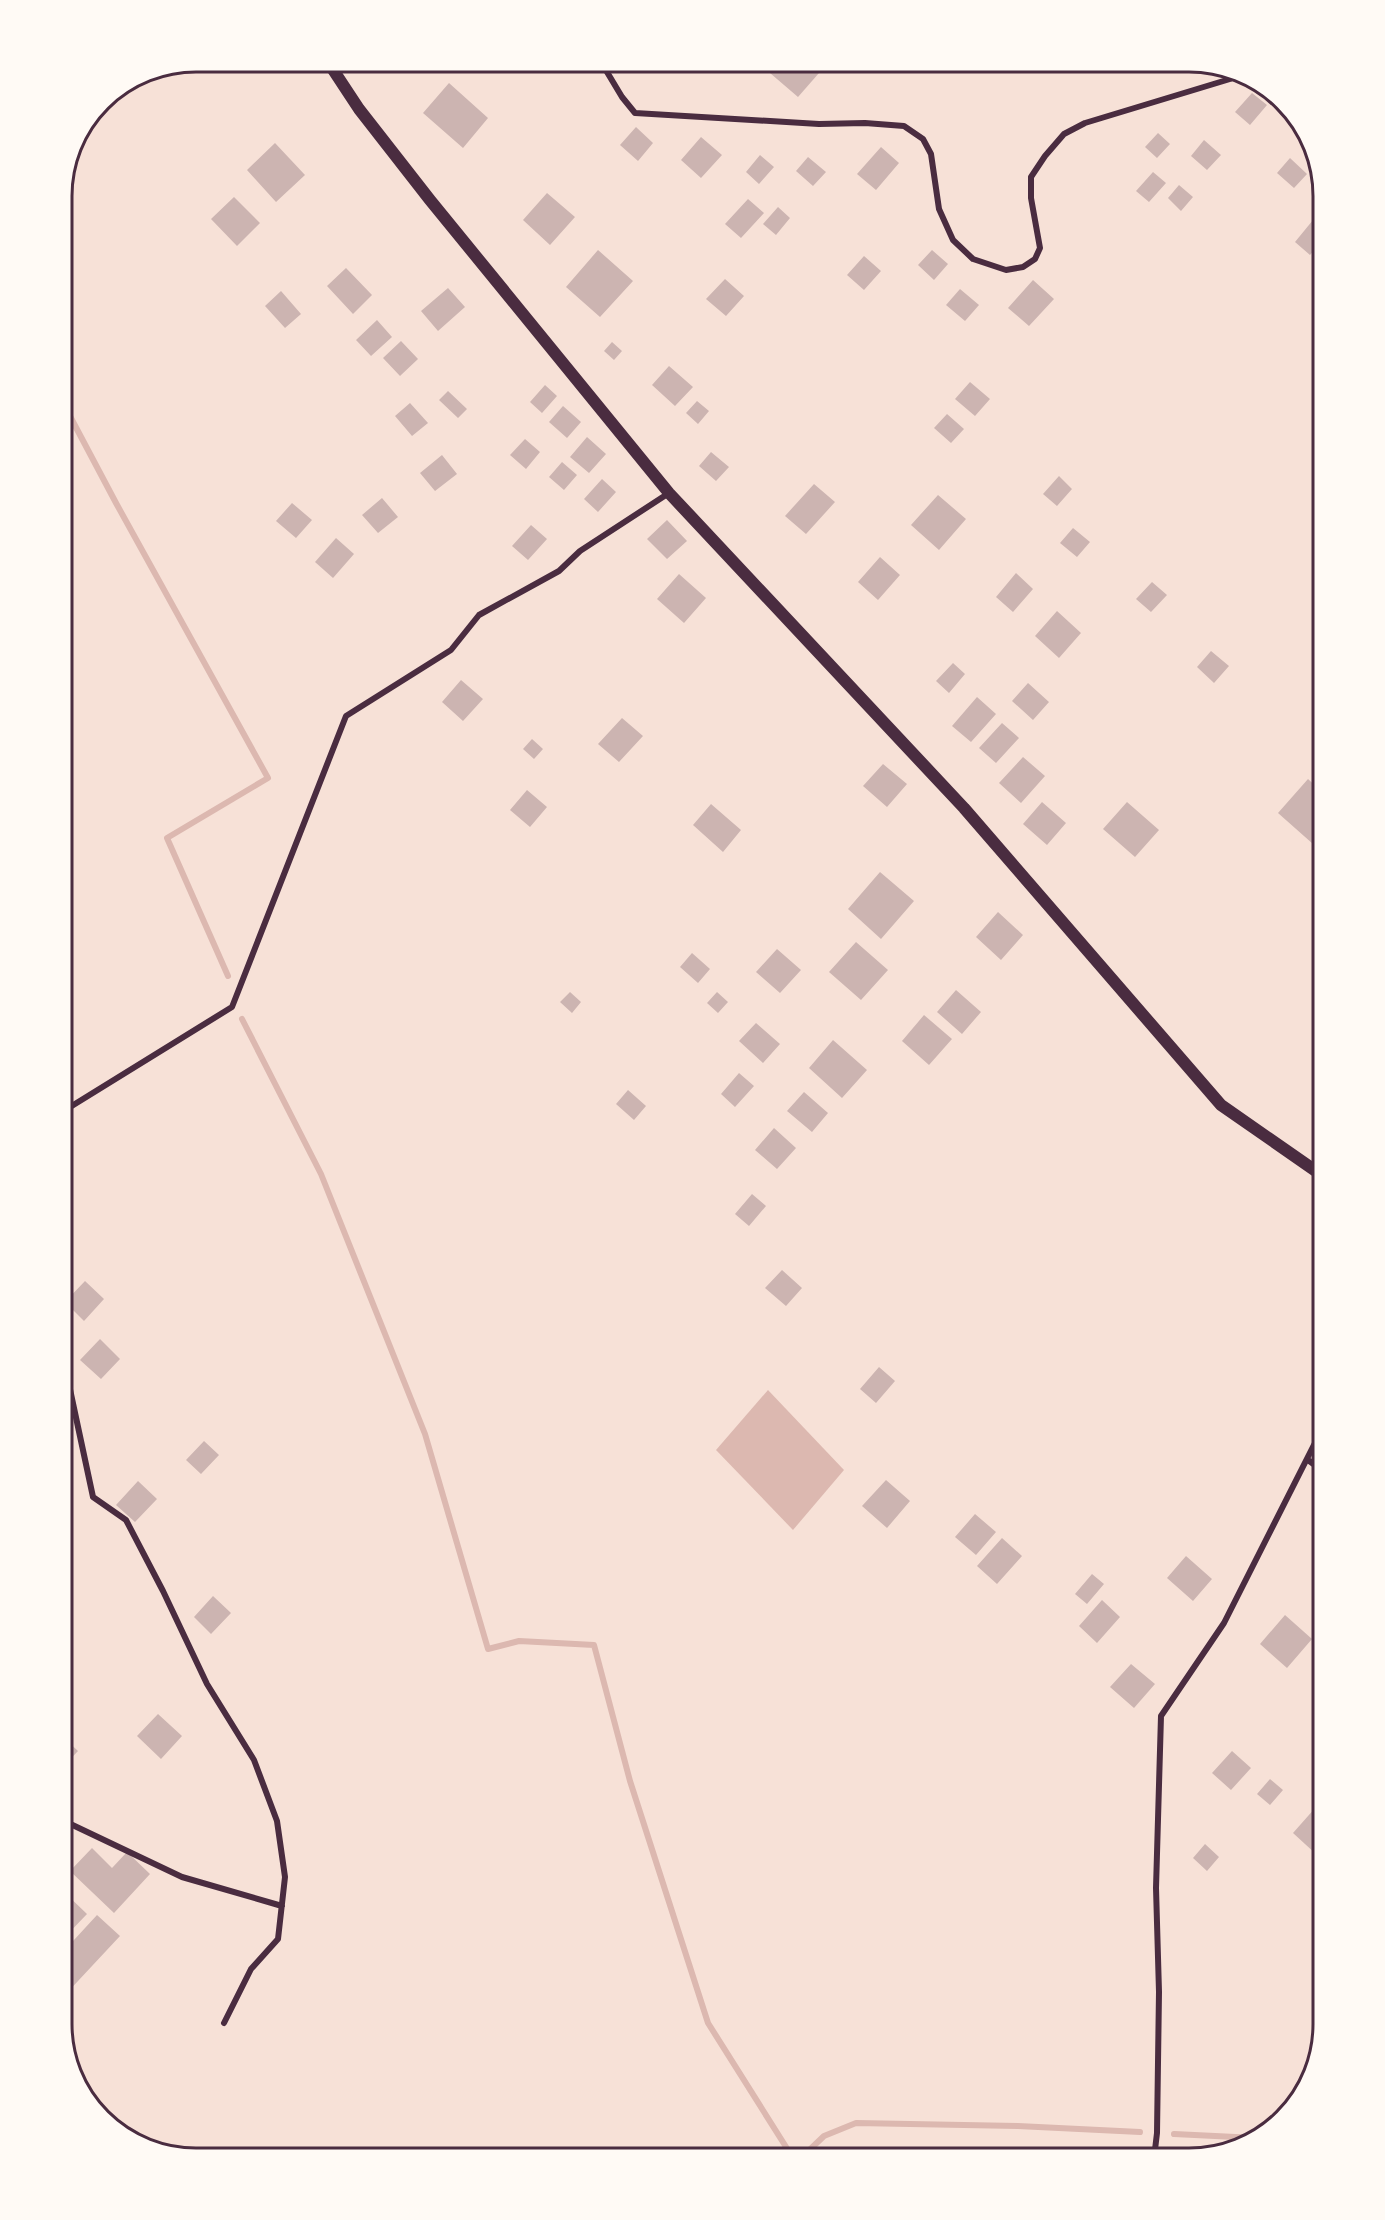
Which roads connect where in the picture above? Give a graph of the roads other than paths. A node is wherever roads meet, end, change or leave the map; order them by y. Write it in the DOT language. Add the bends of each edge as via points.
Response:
graph roads {
  1 [pos="335,72"];
  2 [pos="607,72"];
  3 [pos="1229,79"];
  4 [pos="669,493"];
  5 [pos="72,1106"];
  6 [pos="1313,1169"];
  7 [pos="72,1399"];
  8 [pos="1313,1449"];
  9 [pos="1308,1460"];
  10 [pos="1313,1464"];
  11 [pos="72,1825"];
  12 [pos="282,1906"];
  13 [pos="224,2023"];
  14 [pos="1155,2148"];
  1 -- 4 [label="main road" via="430,200"];
  2 -- 3 [label="street" via="635,113 904,126 923,140 931,154 939,209 953,240 973,259 1006,270 1023,267 1035,259 1040,248 1030,198 1031,177 1064,134 1085,123"];
  4 -- 5 [label="street" via="580,551 559,571 479,615 451,650 346,716 232,1007"];
  4 -- 6 [label="main road" via="964,808 1221,1105"];
  7 -- 12 [label="street" via="93,1497 126,1520 207,1684 254,1760 277,1821 285,1876"];
  8 -- 9 [label="street"];
  9 -- 10 [label="street"];
  9 -- 14 [label="street" via="1224,1623 1161,1716"];
  11 -- 12 [label="street" via="182,1877"];
  12 -- 13 [label="street" via="278,1939 251,1969"];
}
